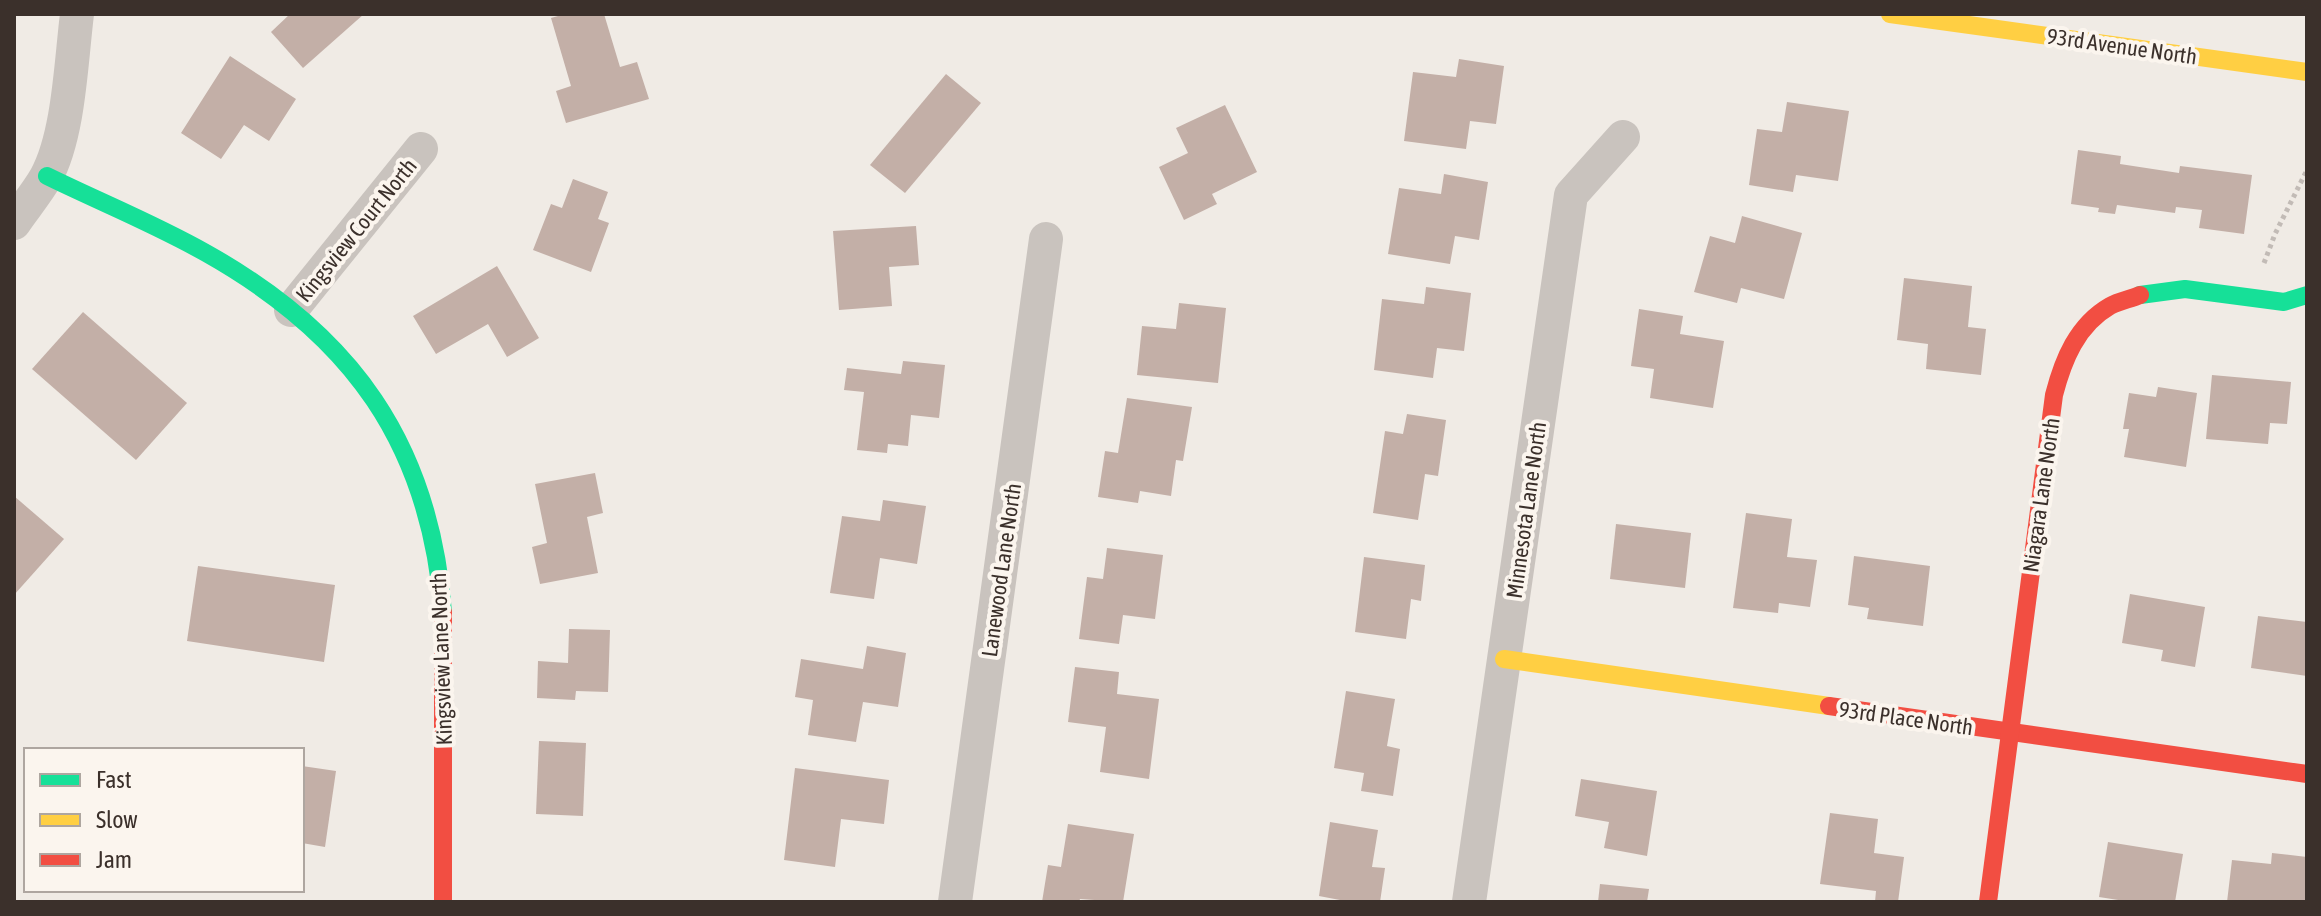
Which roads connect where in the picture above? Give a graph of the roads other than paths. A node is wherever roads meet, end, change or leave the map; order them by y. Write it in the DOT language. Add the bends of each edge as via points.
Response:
graph roads {
  1 [pos="77,14"];
  2 [pos="1890,14"];
  3 [pos="2307,72"];
  4 [pos="1623,137"];
  5 [pos="421,149"];
  6 [pos="47,176"];
  7 [pos="14,223"];
  8 [pos="1046,239"];
  9 [pos="2307,295"];
  10 [pos="291,310"];
  11 [pos="1504,659"];
  12 [pos="2010,733"];
  13 [pos="2307,774"];
  14 [pos="443,902"];
  15 [pos="955,902"];
  16 [pos="1469,902"];
  17 [pos="1988,902"];
  1 -- 6 [label="street" via="65,112"];
  2 -- 3 [label="street, 93rd Avenue North"];
  4 -- 11 [label="street, Minnesota Lane North" via="1571,195"];
  5 -- 10 [label="street, Kingsview Court North"];
  6 -- 7 [label="street"];
  6 -- 10 [label="street, Kingsview Lane North" via="206,253"];
  8 -- 15 [label="street, Lanewood Lane North"];
  9 -- 12 [label="street, Niagara Lane North" via="2284,302 2185,289 2146,293 2110,306 2082,330 2063,360 2054,395"];
  10 -- 14 [label="street, Kingsview Lane North" via="332,346 382,407 416,476 435,540 444,628"];
  11 -- 12 [label="street, 93rd Place North"];
  11 -- 16 [label="street, Minnesota Lane North"];
  12 -- 13 [label="street, 93rd Place North"];
  12 -- 17 [label="street, Niagara Lane North"];
}
